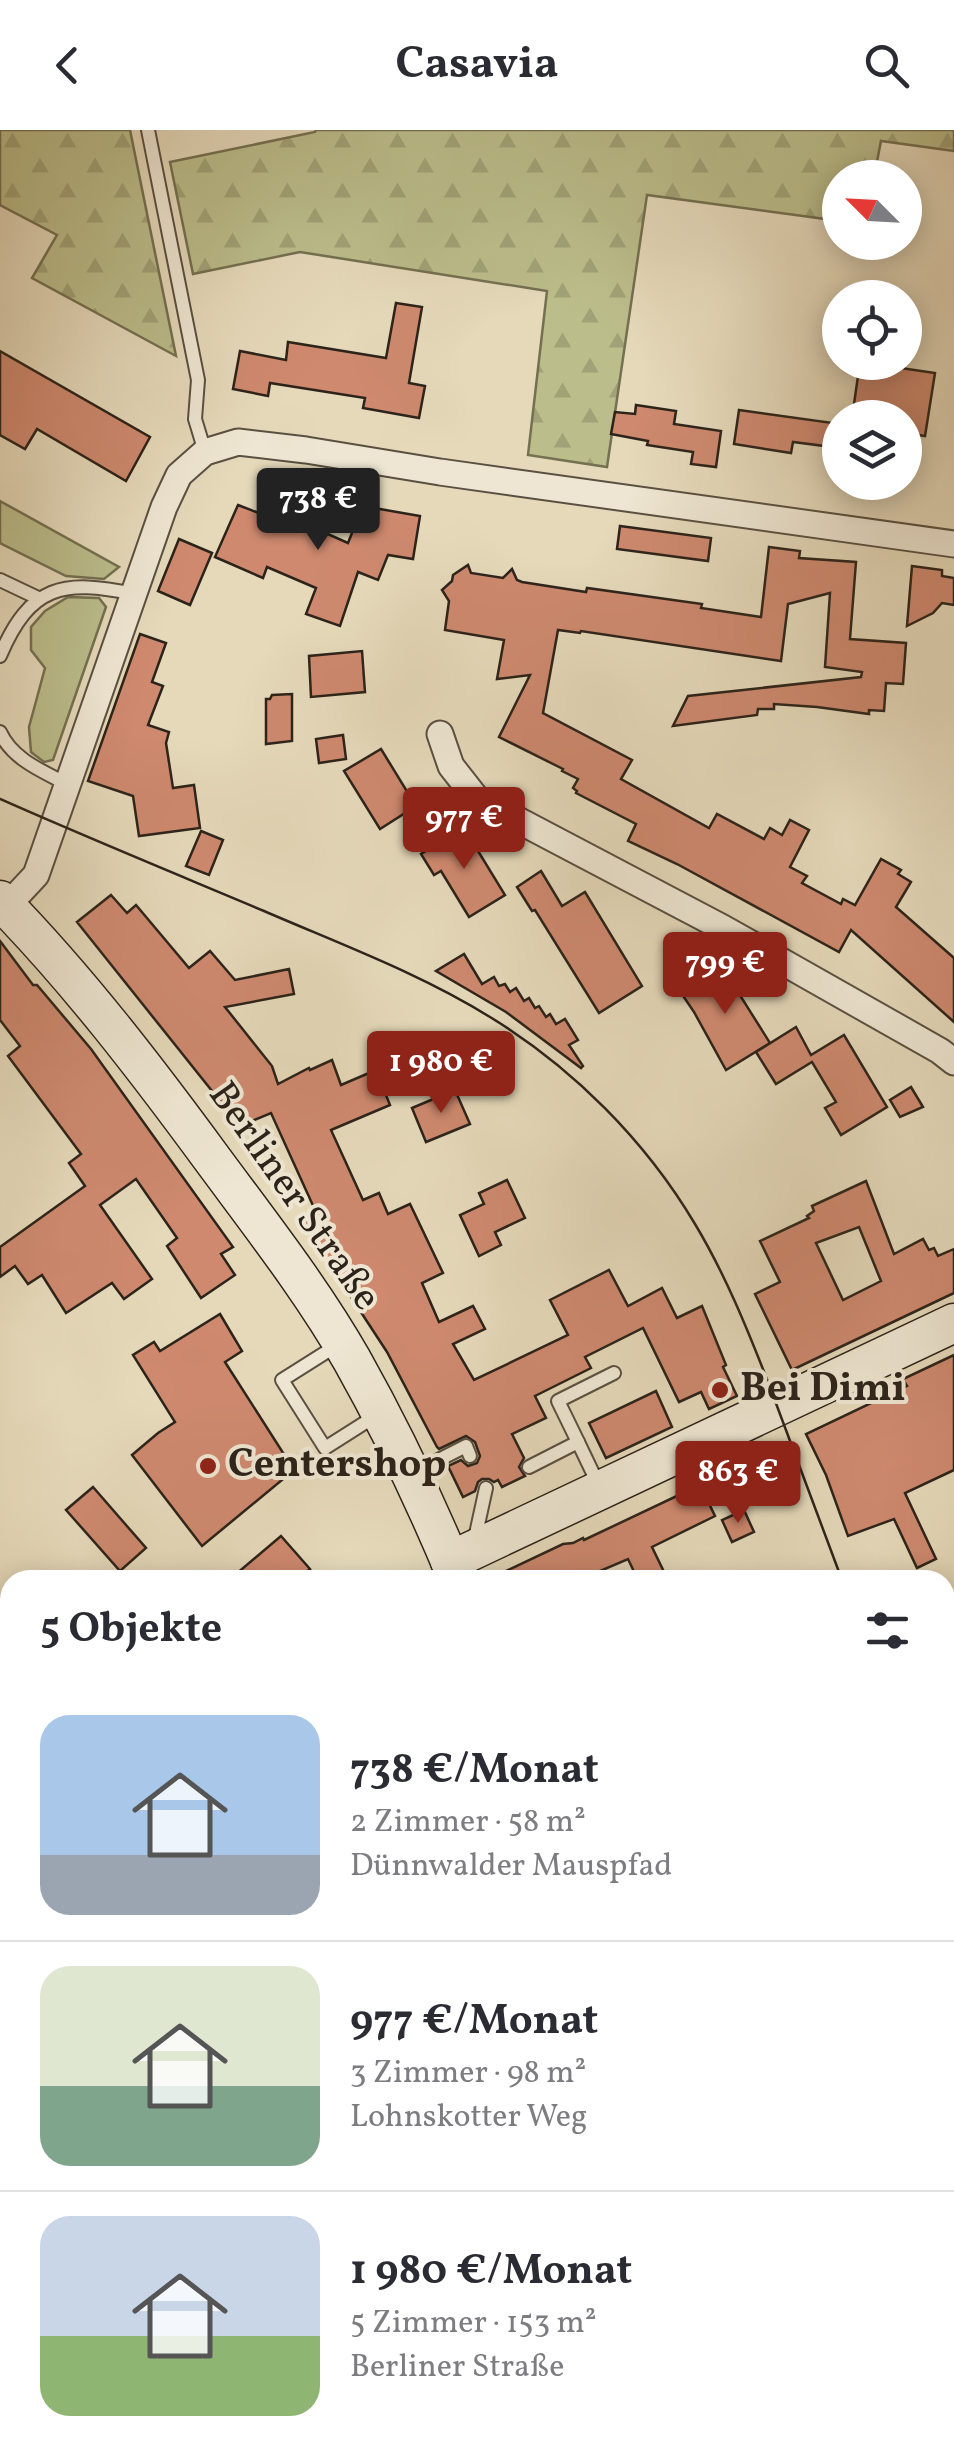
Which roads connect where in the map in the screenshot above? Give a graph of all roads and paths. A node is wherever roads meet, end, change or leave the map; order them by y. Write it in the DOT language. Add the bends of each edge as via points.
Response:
graph roads {
  1 [pos="148,130"];
  2 [pos="205,452"];
  3 [pos="954,544"];
  4 [pos="0,580"];
  5 [pos="134,594"];
  6 [pos="38,598"];
  7 [pos="0,656"];
  8 [pos="0,732"];
  9 [pos="440,734"];
  10 [pos="67,784"];
  11 [pos="3,904"];
  12 [pos="954,1062"];
  13 [pos="954,1323"];
  14 [pos="341,1342"];
  15 [pos="614,1373"];
  16 [pos="380,1413"];
  17 [pos="578,1442"];
  18 [pos="470,1456"];
  19 [pos="528,1467"];
  20 [pos="410,1474"];
  21 [pos="490,1485"];
  22 [pos="601,1490"];
  23 [pos="460,1564"];
  1 -- 2 [label="lane" via="198,380 195,418"];
  2 -- 3 [label="street" via="238,442 306,450"];
  2 -- 5 [label="street" via="180,475 164,506"];
  4 -- 6 [label="lane"];
  5 -- 6 [label="lane" via="67,587"];
  5 -- 10 [label="street"];
  6 -- 7 [label="lane"];
  8 -- 10 [label="lane" via="27,764"];
  9 -- 12 [label="street" via="451,766 476,798 724,928"];
  10 -- 11 [label="street" via="36,876"];
  11 -- 14 [label="main road, Berliner Straße" via="168,1099"];
  13 -- 22 [label="main road"];
  14 -- 16 [label="main road, Berliner Straße"];
  14 -- 16 [label="lane" via="282,1380 325,1448"];
  15 -- 17 [label="lane" via="558,1401"];
  16 -- 20 [label="main road, Berliner Straße"];
  17 -- 19 [label="lane"];
  17 -- 22 [label="lane"];
  18 -- 20 [label="lane" via="466,1446"];
  20 -- 23 [label="main road, Berliner Straße"];
  21 -- 23 [label="lane"];
  22 -- 23 [label="main road"];
}
